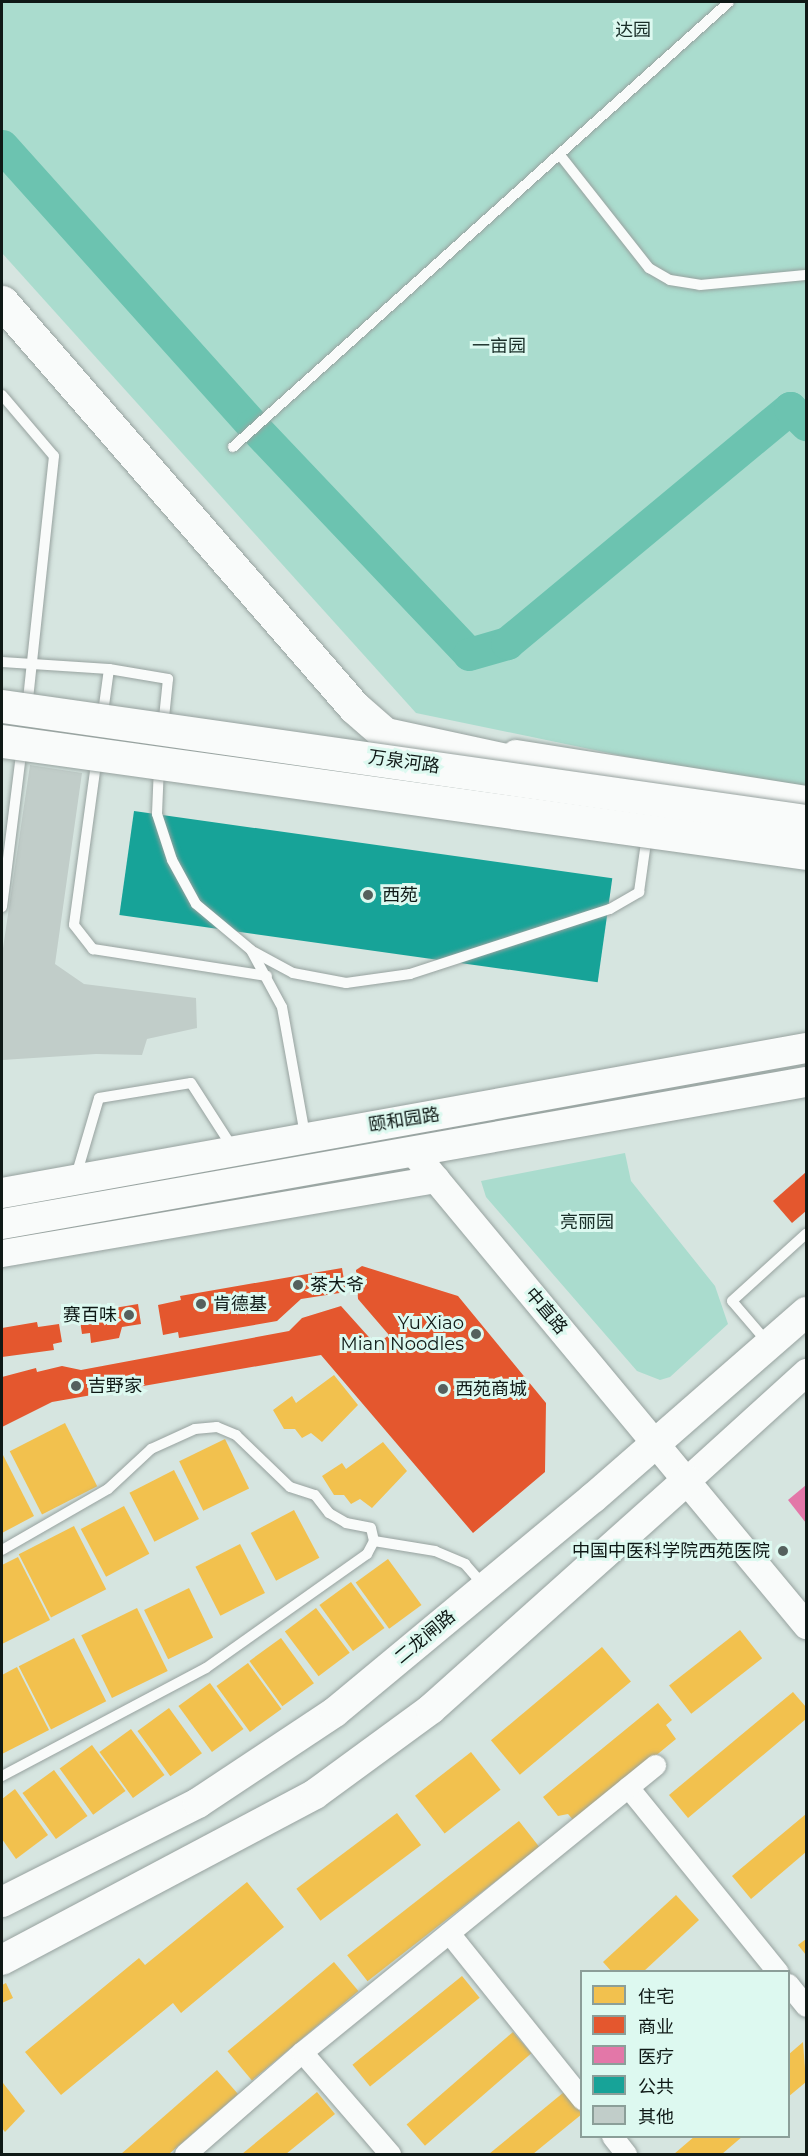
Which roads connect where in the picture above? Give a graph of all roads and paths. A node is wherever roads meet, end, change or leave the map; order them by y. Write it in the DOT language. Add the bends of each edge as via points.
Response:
graph roads {
  1 [pos="729,2"];
  2 [pos="560,155"];
  3 [pos="807,275"];
  4 [pos="2,302"];
  5 [pos="2,395"];
  6 [pos="233,447"];
  7 [pos="2,663"];
  8 [pos="32,666"];
  9 [pos="109,669"];
  10 [pos="13,723"];
  11 [pos="524,766"];
  12 [pos="650,774"];
  13 [pos="807,800"];
  14 [pos="807,821"];
  15 [pos="807,853"];
  16 [pos="2,907"];
  17 [pos="251,950"];
  18 [pos="267,976"];
  19 [pos="807,1048"];
  20 [pos="807,1082"];
  21 [pos="305,1136"];
  22 [pos="234,1150"];
  23 [pos="414,1153"];
  24 [pos="75,1178"];
  25 [pos="436,1179"];
  26 [pos="2,1193"];
  27 [pos="2,1224"];
  28 [pos="807,1234"];
  29 [pos="2,1253"];
  30 [pos="807,1311"];
  31 [pos="769,1344"];
  32 [pos="807,1372"];
  33 [pos="656,1442"];
  34 [pos="687,1480"];
  35 [pos="374,1541"];
  36 [pos="2,1550"];
  37 [pos="486,1587"];
  38 [pos="807,1625"];
  39 [pos="655,1765"];
  40 [pos="2,1776"];
  41 [pos="628,1787"];
  42 [pos="2,1902"];
  43 [pos="449,1933"];
  44 [pos="2,1960"];
  45 [pos="777,1970"];
  46 [pos="790,1985"];
  47 [pos="807,2006"];
  48 [pos="302,2052"];
  49 [pos="580,2097"];
  50 [pos="614,2138"];
  51 [pos="185,2154"];
  52 [pos="390,2154"];
  53 [pos="626,2154"];
  1 -- 2 [label="lane"];
  2 -- 3 [label="lane" via="649,268 670,280 700,285"];
  2 -- 6 [label="lane"];
  4 -- 11 [label="highway" via="354,707 385,734"];
  5 -- 8 [label="lane" via="54,456"];
  7 -- 8 [label="lane"];
  8 -- 9 [label="lane"];
  8 -- 10 [label="lane"];
  9 -- 17 [label="lane" via="168,679 157,814 172,860 196,904"];
  9 -- 18 [label="lane" via="74,925 93,949"];
  10 -- 11 [label="highway, 万泉河路, bridge"];
  10 -- 15 [label="highway, 万泉河路, bridge"];
  10 -- 16 [label="lane"];
  11 -- 12 [label="street"];
  11 -- 14 [label="highway, 万泉河路, bridge"];
  12 -- 13 [label="street"];
  12 -- 17 [label="lane" via="639,892 610,909 410,974 346,982 293,973"];
  17 -- 18 [label="lane"];
  18 -- 21 [label="lane" via="282,1007"];
  19 -- 21 [label="main road, 颐和园路"];
  20 -- 23 [label="main road, 颐和园路"];
  21 -- 22 [label="main road, 颐和园路"];
  22 -- 24 [label="main road, 颐和园路"];
  22 -- 24 [label="lane" via="191,1083 99,1098"];
  23 -- 25 [label="street, 中直路"];
  23 -- 27 [label="main road, 颐和园路"];
  24 -- 26 [label="main road, 颐和园路"];
  25 -- 29 [label="street"];
  25 -- 33 [label="street, 中直路"];
  28 -- 31 [label="lane" via="732,1301"];
  30 -- 31 [label="main road, 二龙闸路"];
  31 -- 33 [label="main road, 二龙闸路"];
  32 -- 34 [label="street"];
  33 -- 34 [label="street, 中直路"];
  33 -- 37 [label="main road, 二龙闸路"];
  34 -- 38 [label="street"];
  34 -- 44 [label="main road" via="431,1709 315,1794"];
  35 -- 36 [label="lane" via="371,1528 346,1523 329,1512 315,1495 290,1487 236,1435 217,1427 195,1429 151,1449 108,1489"];
  35 -- 37 [label="lane" via="435,1551 465,1564"];
  35 -- 40 [label="lane" via="367,1554 206,1668"];
  37 -- 42 [label="main road, 二龙闸路" via="335,1712 261,1764 198,1803"];
  39 -- 41 [label="street"];
  41 -- 43 [label="street"];
  41 -- 45 [label="street"];
  43 -- 48 [label="street"];
  43 -- 49 [label="street"];
  46 -- 47 [label="street"];
  48 -- 51 [label="street"];
  48 -- 52 [label="street"];
  50 -- 53 [label="street"];
}
